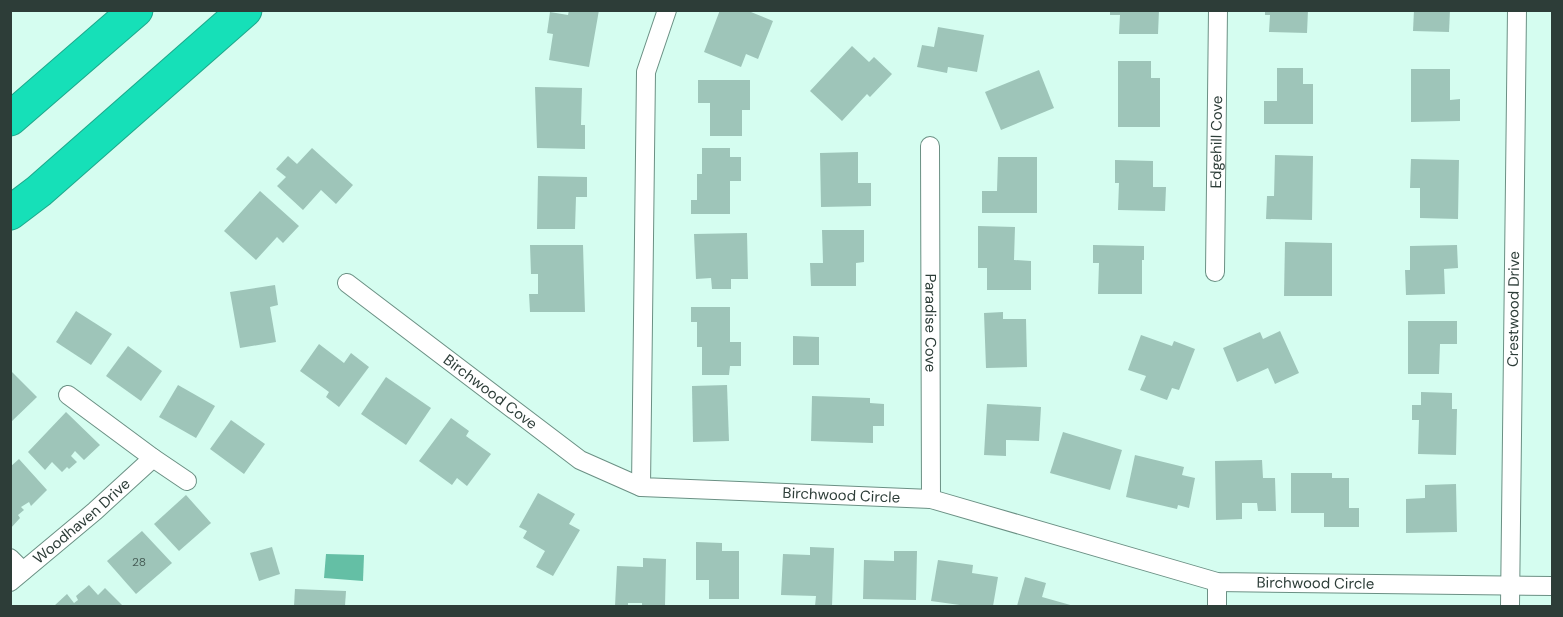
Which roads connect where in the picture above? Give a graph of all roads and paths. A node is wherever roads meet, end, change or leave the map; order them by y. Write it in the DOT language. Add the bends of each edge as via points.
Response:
graph roads {
  1 [pos="136,10"];
  2 [pos="245,10"];
  3 [pos="667,10"];
  4 [pos="1218,10"];
  5 [pos="1516,10"];
  6 [pos="10,120"];
  7 [pos="930,146"];
  8 [pos="10,213"];
  9 [pos="1215,272"];
  10 [pos="347,283"];
  11 [pos="68,395"];
  12 [pos="153,458"];
  13 [pos="187,481"];
  14 [pos="641,487"];
  15 [pos="931,499"];
  16 [pos="15,570"];
  17 [pos="1217,582"];
  18 [pos="1510,585"];
  19 [pos="1552,586"];
  20 [pos="1217,606"];
  21 [pos="1510,606"];
  1 -- 6 [label="highway"];
  2 -- 8 [label="highway"];
  3 -- 14 [label="street" via="646,72"];
  4 -- 9 [label="street, Edgehill Cove"];
  5 -- 18 [label="street, Crestwood Drive"];
  7 -- 15 [label="street, Paradise Cove"];
  10 -- 14 [label="street, Birchwood Cove" via="580,460"];
  11 -- 12 [label="street"];
  12 -- 13 [label="street"];
  12 -- 16 [label="street, Woodhaven Drive" via="95,511"];
  14 -- 15 [label="street, Birchwood Circle"];
  15 -- 17 [label="street, Birchwood Circle"];
  17 -- 18 [label="street, Birchwood Circle"];
  17 -- 20 [label="street"];
  18 -- 19 [label="street"];
  18 -- 21 [label="street, Crestwood Drive"];
}
